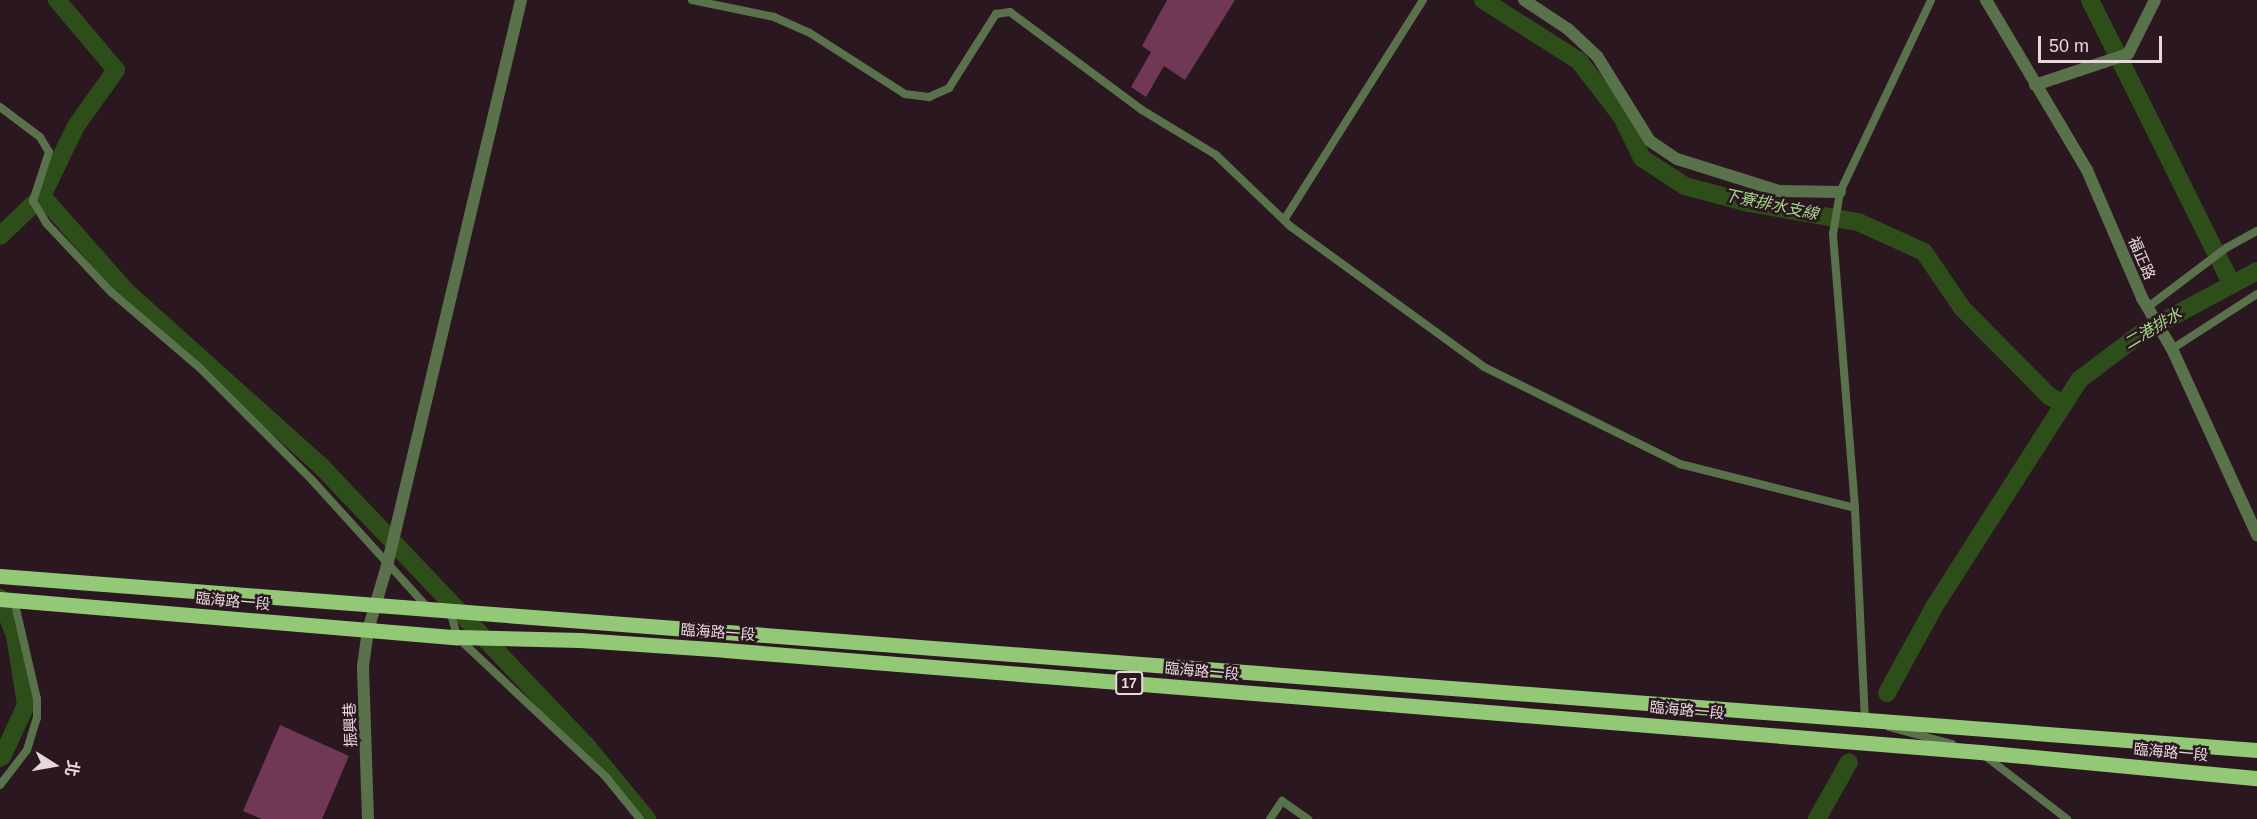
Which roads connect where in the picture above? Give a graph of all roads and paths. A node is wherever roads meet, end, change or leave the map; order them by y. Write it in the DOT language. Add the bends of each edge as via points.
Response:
graph roads {
  1 [pos="521,0"];
  2 [pos="692,0"];
  3 [pos="1423,0"];
  4 [pos="1524,0"];
  5 [pos="1931,0"];
  6 [pos="1986,0"];
  7 [pos="2155,0"];
  8 [pos="2035,85"];
  9 [pos="0,107"];
  10 [pos="1840,192"];
  11 [pos="1284,220"];
  12 [pos="2257,231"];
  13 [pos="2257,294"];
  14 [pos="2150,311"];
  15 [pos="2170,346"];
  16 [pos="1855,508"];
  17 [pos="2257,535"];
  18 [pos="387,566"];
  19 [pos="0,576"];
  20 [pos="7,600"];
  21 [pos="376,603"];
  22 [pos="428,608"];
  23 [pos="450,610"];
  24 [pos="368,630"];
  25 [pos="457,637"];
  26 [pos="1864,720"];
  27 [pos="2257,750"];
  28 [pos="1980,752"];
  29 [pos="2257,778"];
  30 [pos="0,785"];
  31 [pos="2055,810"];
  32 [pos="368,819"];
  33 [pos="640,819"];
  34 [pos="1270,819"];
  35 [pos="1308,819"];
  36 [pos="2050,819"];
  37 [pos="2067,819"];
  1 -- 18 [label="street, 振興巷"];
  2 -- 11 [label="lane" via="774,17 810,33 905,93 929,97 949,88 996,14 1010,12 1142,110 1216,155"];
  3 -- 11 [label="lane"];
  4 -- 10 [label="street" via="1568,29 1597,56 1650,141 1677,159 1779,191"];
  5 -- 10 [label="lane"];
  6 -- 8 [label="street, 福正路"];
  7 -- 8 [label="street" via="2128,54"];
  8 -- 14 [label="street, 福正路" via="2087,170"];
  9 -- 18 [label="lane" via="40,136 50,152 33,201 46,223 111,292 201,369 312,480"];
  10 -- 16 [label="lane" via="1833,234"];
  11 -- 16 [label="lane" via="1484,367 1515,385 1680,464"];
  12 -- 14 [label="lane" via="2226,248"];
  13 -- 15 [label="lane"];
  14 -- 15 [label="street, 福正路"];
  15 -- 17 [label="street, 福正路"];
  16 -- 26 [label="lane"];
  18 -- 21 [label="street, 振興巷"];
  18 -- 22 [label="lane"];
  19 -- 21 [label="main road, 臨海路一段 / 17"];
  20 -- 24 [label="main road, 臨海路一段 / 17"];
  20 -- 30 [label="lane" via="37,699 37,718 27,750"];
  21 -- 22 [label="main road, 臨海路一段 / 17"];
  21 -- 24 [label="street, 振興巷"];
  22 -- 23 [label="main road, 臨海路一段 / 17"];
  23 -- 25 [label="lane"];
  23 -- 26 [label="main road, 臨海路一段 / 17"];
  24 -- 25 [label="main road, 臨海路一段 / 17"];
  24 -- 32 [label="street, 振興巷" via="363,666"];
  25 -- 28 [label="main road, 臨海路一段 / 17" via="725,650"];
  25 -- 33 [label="lane" via="606,777"];
  26 -- 27 [label="main road, 臨海路一段 / 17"];
  26 -- 28 [label="lane"];
  28 -- 29 [label="main road, 臨海路一段 / 17"];
  28 -- 31 [label="lane"];
  31 -- 36 [label="lane"];
  31 -- 37 [label="lane"];
  34 -- 35 [label="lane" via="1282,801"];
}
